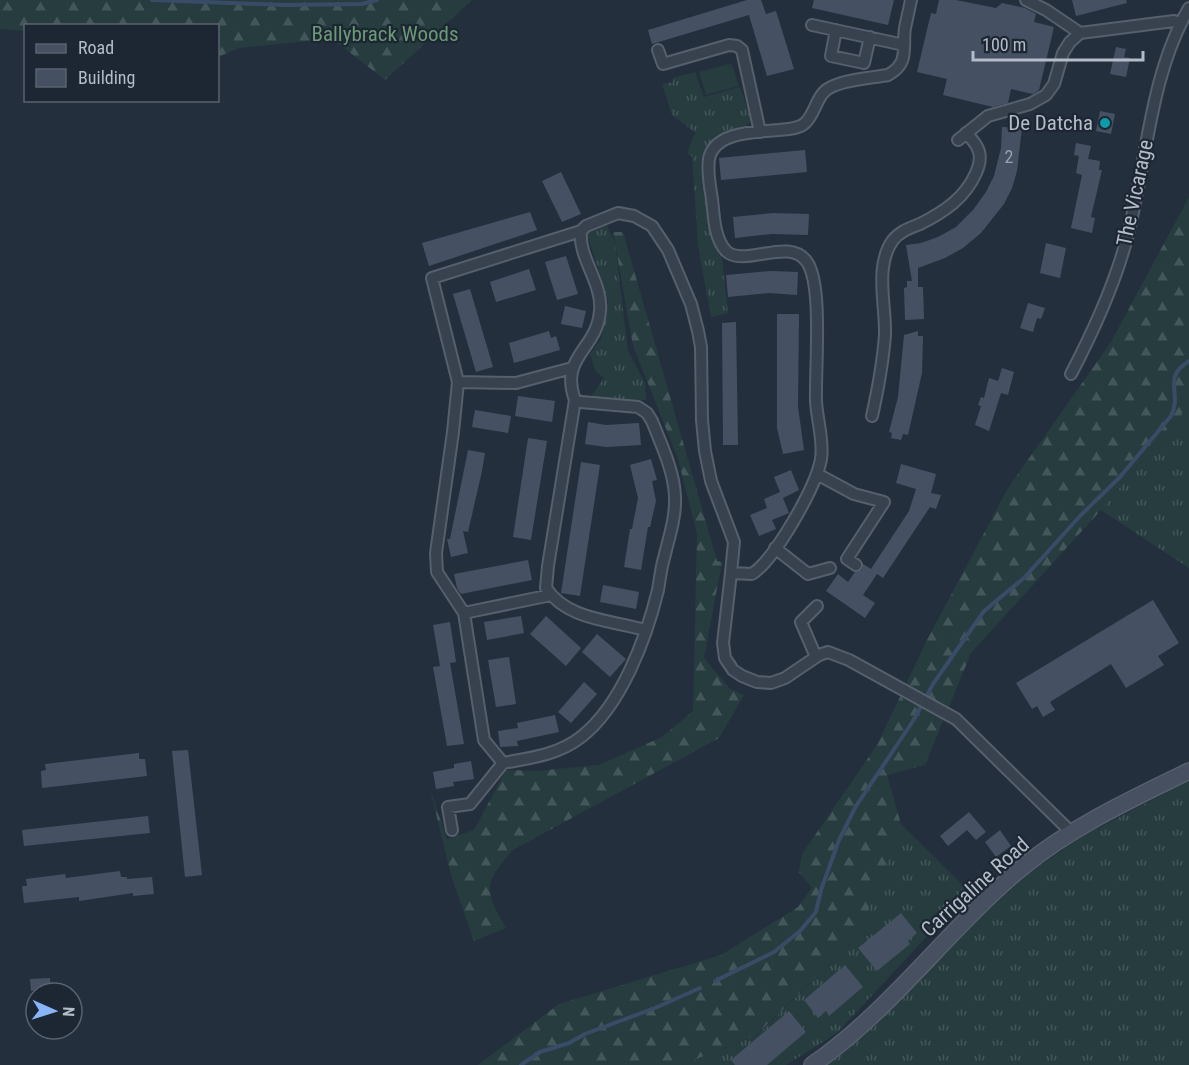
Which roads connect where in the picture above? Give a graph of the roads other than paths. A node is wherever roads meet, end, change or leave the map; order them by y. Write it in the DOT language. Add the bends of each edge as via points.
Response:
graph roads {
  1 [pos="911,0"];
  2 [pos="1026,0"];
  3 [pos="1189,8"];
  4 [pos="1180,23"];
  5 [pos="812,25"];
  6 [pos="836,30"];
  7 [pos="1080,33"];
  8 [pos="870,37"];
  9 [pos="904,45"];
  10 [pos="658,50"];
  11 [pos="760,132"];
  12 [pos="581,231"];
  13 [pos="573,368"];
  14 [pos="1071,374"];
  15 [pos="458,382"];
  16 [pos="575,400"];
  17 [pos="872,416"];
  18 [pos="817,474"];
  19 [pos="775,548"];
  20 [pos="847,559"];
  21 [pos="830,568"];
  22 [pos="731,573"];
  23 [pos="551,595"];
  24 [pos="817,606"];
  25 [pos="464,614"];
  26 [pos="645,630"];
  27 [pos="816,657"];
  28 [pos="503,763"];
  29 [pos="1189,771"];
  30 [pos="452,830"];
  31 [pos="1072,833"];
  32 [pos="812,1065"];
  1 -- 9 [label="street"];
  2 -- 7 [label="street"];
  3 -- 4 [label="street, The Vicarage"];
  4 -- 7 [label="street"];
  4 -- 14 [label="street, The Vicarage" via="1155,98 1120,262"];
  5 -- 6 [label="street"];
  6 -- 8 [label="street"];
  6 -- 8 [label="street" via="831,56 864,63"];
  7 -- 17 [label="street" via="1063,53 1054,84 1046,95 1030,104 988,116 962,137 976,144 981,153 980,164 960,198 941,213 901,231 892,241 883,270 885,333"];
  8 -- 9 [label="street"];
  9 -- 11 [label="street" via="902,64 888,75 832,86 823,93 805,123"];
  10 -- 11 [label="street" via="663,64 729,45 742,50"];
  11 -- 18 [label="street" via="722,140 709,158 718,238 732,255 795,253 806,258 811,268 816,304 816,403 821,451"];
  12 -- 13 [label="street" via="601,310 595,335"];
  12 -- 15 [label="street" via="432,278"];
  12 -- 22 [label="street" via="618,213 634,216 652,226 668,250 698,331 705,451 711,481 734,542"];
  13 -- 15 [label="street" via="516,383"];
  13 -- 16 [label="street"];
  15 -- 25 [label="street" via="436,553 437,572"];
  16 -- 23 [label="street" via="546,582"];
  16 -- 26 [label="street" via="642,409 652,421 673,479 672,532"];
  18 -- 19 [label="street"];
  18 -- 20 [label="street" via="854,494 884,502"];
  19 -- 21 [label="street" via="808,574"];
  19 -- 22 [label="street" via="752,574"];
  22 -- 27 [label="street" via="723,643 725,658 733,670 757,682 771,683"];
  23 -- 25 [label="street"];
  23 -- 26 [label="street" via="576,613"];
  24 -- 27 [label="street" via="801,622"];
  25 -- 28 [label="street" via="484,740"];
  26 -- 28 [label="street" via="631,669 599,721 561,748"];
  27 -- 31 [label="street" via="828,652 849,660 956,718"];
  28 -- 30 [label="street" via="470,804 448,807"];
  29 -- 31 [label="main road, Carrigaline Road"];
  31 -- 32 [label="main road, Carrigaline Road" via="1024,866 988,898 896,992"];
}
